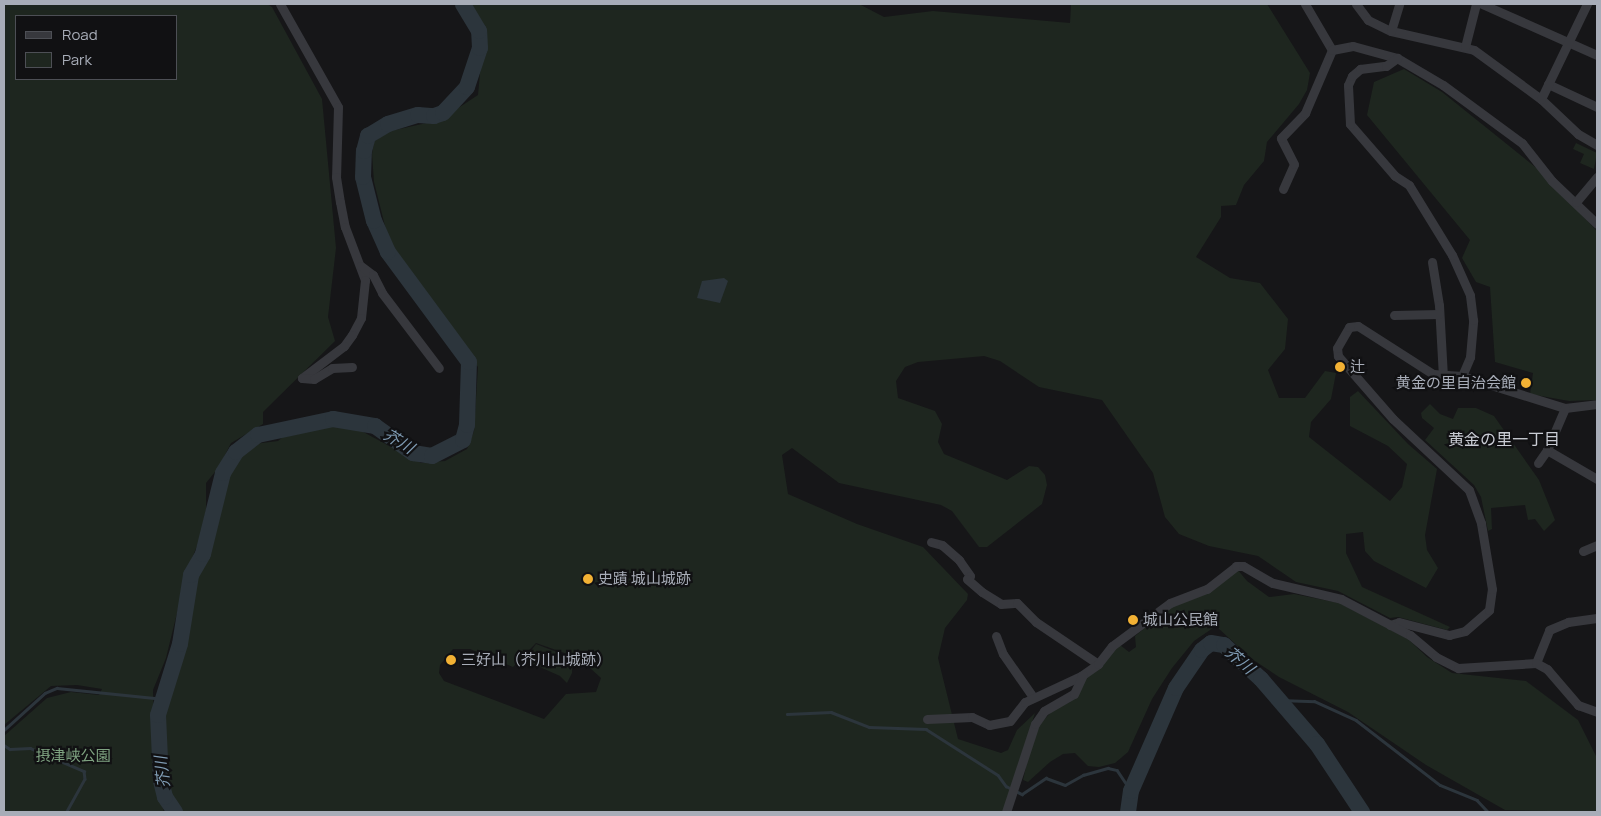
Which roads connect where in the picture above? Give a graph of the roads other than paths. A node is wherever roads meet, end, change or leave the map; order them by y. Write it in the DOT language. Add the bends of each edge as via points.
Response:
graph roads {
  1 [pos="280,4"];
  2 [pos="1305,4"];
  3 [pos="1356,4"];
  4 [pos="1399,4"];
  5 [pos="1476,4"];
  6 [pos="1482,4"];
  7 [pos="1587,4"];
  8 [pos="1592,4"];
  9 [pos="1597,6"];
  10 [pos="1391,31"];
  11 [pos="1568,42"];
  12 [pos="1465,47"];
  13 [pos="1332,50"];
  14 [pos="1597,55"];
  15 [pos="1396,58"];
  16 [pos="1548,84"];
  17 [pos="1540,99"];
  18 [pos="1597,107"];
  19 [pos="1597,144"];
  20 [pos="1597,177"];
  21 [pos="1283,189"];
  22 [pos="1576,202"];
  23 [pos="1597,224"];
  24 [pos="1432,262"];
  25 [pos="361,266"];
  26 [pos="1440,314"];
  27 [pos="1394,315"];
  28 [pos="352,367"];
  29 [pos="439,368"];
  30 [pos="1462,376"];
  31 [pos="1443,377"];
  32 [pos="1597,404"];
  33 [pos="1565,408"];
  34 [pos="1547,450"];
  35 [pos="1538,463"];
  36 [pos="1597,479"];
  37 [pos="931,542"];
  38 [pos="1597,545"];
  39 [pos="1583,551"];
  40 [pos="1597,618"];
  41 [pos="1390,625"];
  42 [pos="996,636"];
  43 [pos="1536,663"];
  44 [pos="1098,664"];
  45 [pos="1083,675"];
  46 [pos="1033,697"];
  47 [pos="1597,712"];
  48 [pos="927,719"];
  49 [pos="1006,812"];
  1 -- 25 [label="street" via="338,107 336,177 345,227"];
  2 -- 13 [label="street"];
  3 -- 10 [label="street" via="1368,20"];
  4 -- 10 [label="street"];
  5 -- 12 [label="street"];
  6 -- 11 [label="street"];
  7 -- 11 [label="street"];
  8 -- 9 [label="street"];
  10 -- 12 [label="street"];
  11 -- 14 [label="street"];
  11 -- 16 [label="street"];
  12 -- 17 [label="street" via="1474,50"];
  13 -- 15 [label="street" via="1353,46"];
  13 -- 21 [label="street" via="1305,113 1281,138 1294,164"];
  15 -- 22 [label="street" via="1444,86 1522,143 1552,181"];
  15 -- 30 [label="street" via="1386,66 1360,69 1352,76 1348,85 1350,124 1395,176 1409,185 1452,255 1470,295 1473,320 1470,357"];
  16 -- 17 [label="street"];
  16 -- 18 [label="street"];
  17 -- 19 [label="street" via="1578,134"];
  20 -- 22 [label="street"];
  22 -- 23 [label="street"];
  24 -- 26 [label="street"];
  25 -- 28 [label="street" via="365,280 364,302 352,335 344,346 302,378 314,379 332,368"];
  25 -- 29 [label="street" via="373,275 382,293"];
  26 -- 27 [label="street"];
  26 -- 31 [label="street"];
  30 -- 31 [label="street"];
  30 -- 33 [label="street"];
  31 -- 41 [label="street" via="1433,374 1358,326 1349,327 1337,348 1338,356 1393,419 1470,490 1481,522 1492,589 1490,610 1465,631 1449,635 1399,622"];
  32 -- 33 [label="street"];
  33 -- 34 [label="street"];
  34 -- 35 [label="street"];
  34 -- 36 [label="street"];
  37 -- 44 [label="street" via="942,545 959,560 970,576 967,579 982,592 1000,604 1017,603 1036,622"];
  38 -- 39 [label="street"];
  40 -- 43 [label="street" via="1568,622 1549,630"];
  41 -- 43 [label="street" via="1410,635 1442,661 1458,668"];
  41 -- 44 [label="street" via="1341,599 1273,583 1243,566 1236,566 1207,589 1170,603 1112,646"];
  42 -- 46 [label="street" via="1003,654"];
  43 -- 47 [label="street" via="1547,669 1578,706"];
  44 -- 45 [label="street"];
  45 -- 46 [label="street"];
  45 -- 49 [label="street" via="1074,694 1044,711 1035,724"];
  46 -- 48 [label="street" via="1003,724 983,724 972,717"];
}
